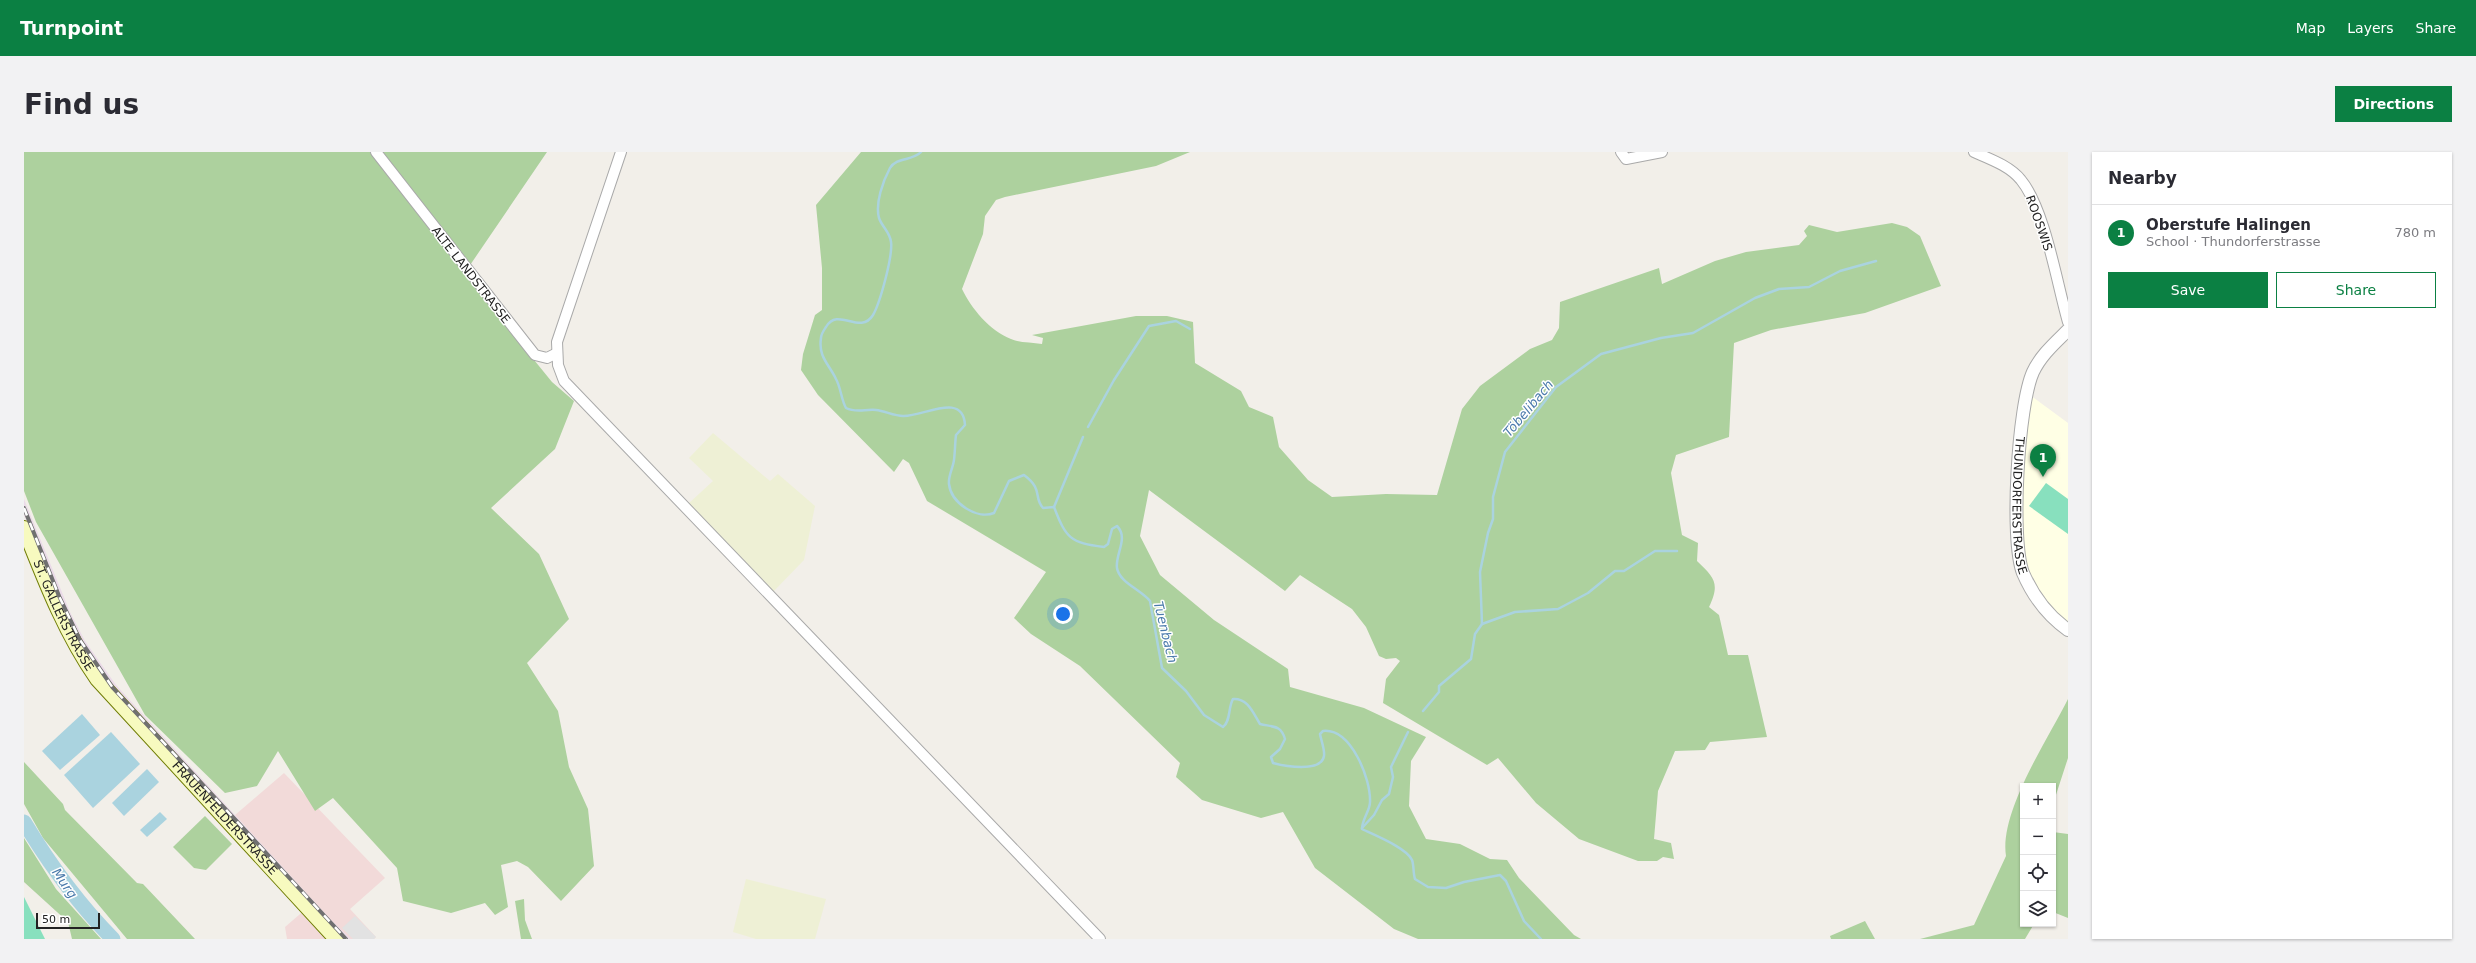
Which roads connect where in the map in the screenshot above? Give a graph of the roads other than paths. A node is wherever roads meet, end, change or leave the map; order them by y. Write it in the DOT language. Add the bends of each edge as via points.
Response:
graph roads {
  1 [pos="376,152"];
  2 [pos="621,152"];
  3 [pos="1621,152"];
  4 [pos="1662,152"];
  5 [pos="1974,152"];
  6 [pos="2068,322"];
  7 [pos="2068,330"];
  8 [pos="556,353"];
  9 [pos="24,528"];
  10 [pos="2068,630"];
  11 [pos="112,698"];
  12 [pos="336,939"];
  13 [pos="1100,939"];
  1 -- 8 [label="street, ALTE LANDSTRASSE" via="535,355 547,358"];
  2 -- 8 [label="street" via="557,342"];
  3 -- 4 [label="street" via="1626,159"];
  5 -- 6 [label="street, ROOSWIS" via="1999,163 2021,179 2031,196 2046,239"];
  7 -- 10 [label="street, THUNDORFERSTRASSE" via="2044,354 2033,371 2026,392 2020,441 2017,514 2023,572 2039,602"];
  8 -- 13 [label="street" via="564,380"];
  9 -- 11 [label="main road, ST. GALLERSTRASSE" via="74,643"];
  11 -- 12 [label="main road, FRAUENFELDERSTRASSE"];
}
